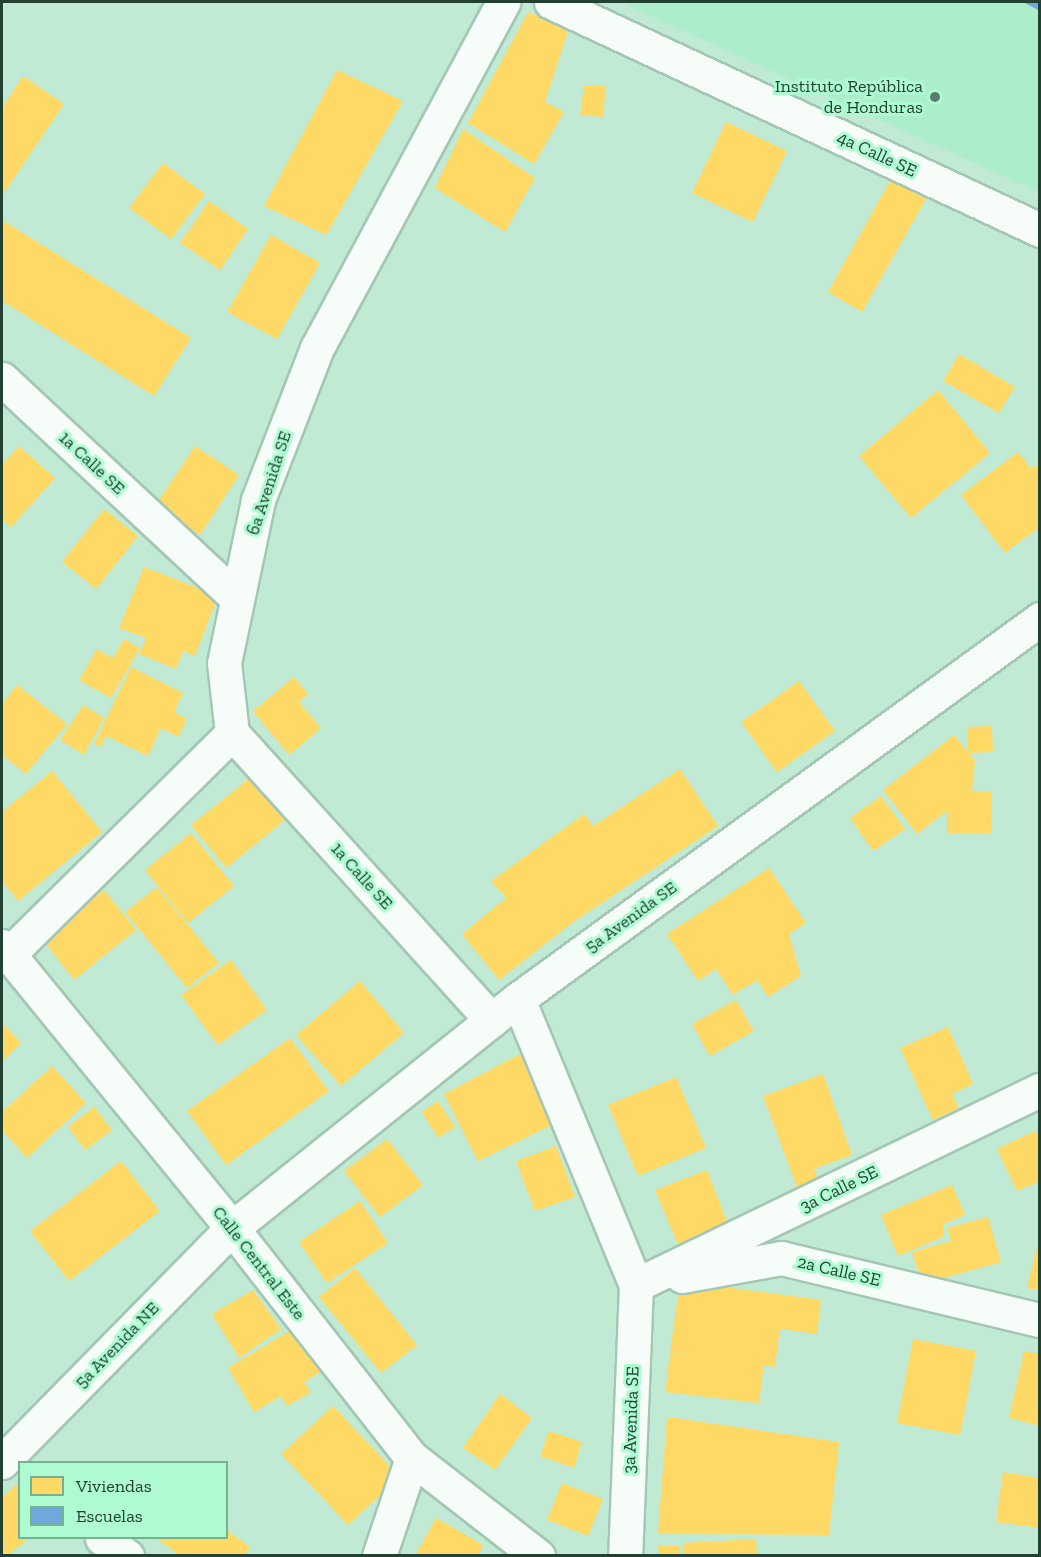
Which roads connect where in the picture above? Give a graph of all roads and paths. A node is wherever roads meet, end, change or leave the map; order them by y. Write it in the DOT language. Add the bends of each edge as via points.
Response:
graph roads {
  1 [pos="503,2"];
  2 [pos="551,2"];
  3 [pos="1040,230"];
  4 [pos="2,379"];
  5 [pos="236,597"];
  6 [pos="1040,619"];
  7 [pos="232,733"];
  8 [pos="4,950"];
  9 [pos="518,999"];
  10 [pos="491,1020"];
  11 [pos="1040,1090"];
  12 [pos="232,1227"];
  13 [pos="636,1285"];
  14 [pos="1040,1320"];
  15 [pos="412,1458"];
  16 [pos="2,1464"];
  17 [pos="18,1476"];
  18 [pos="103,1539"];
  19 [pos="127,1556"];
  20 [pos="379,1556"];
  21 [pos="538,1556"];
  22 [pos="625,1556"];
  1 -- 5 [label="street, 6a Avenida SE" via="317,348 258,500"];
  2 -- 3 [label="street, 4a Calle SE"];
  4 -- 5 [label="street, 1a Calle SE"];
  5 -- 7 [label="street, 6a Avenida SE" via="224,663"];
  6 -- 9 [label="street, 5a Avenida SE"];
  7 -- 8 [label="street"];
  7 -- 10 [label="street, 1a Calle SE"];
  8 -- 12 [label="street, Calle Central Este"];
  9 -- 10 [label="street, 5a Avenida SE"];
  9 -- 13 [label="street"];
  10 -- 12 [label="street, 5a Avenida SE"];
  11 -- 13 [label="street, 3a Calle SE"];
  12 -- 15 [label="street, Calle Central Este"];
  12 -- 16 [label="street, 5a Avenida NE"];
  13 -- 14 [label="street, 2a Calle SE" via="781,1258"];
  13 -- 22 [label="street, 3a Avenida SE"];
  15 -- 20 [label="street"];
  15 -- 21 [label="street, Calle Central Este"];
  16 -- 17 [label="street"];
  18 -- 19 [label="street"];
}
